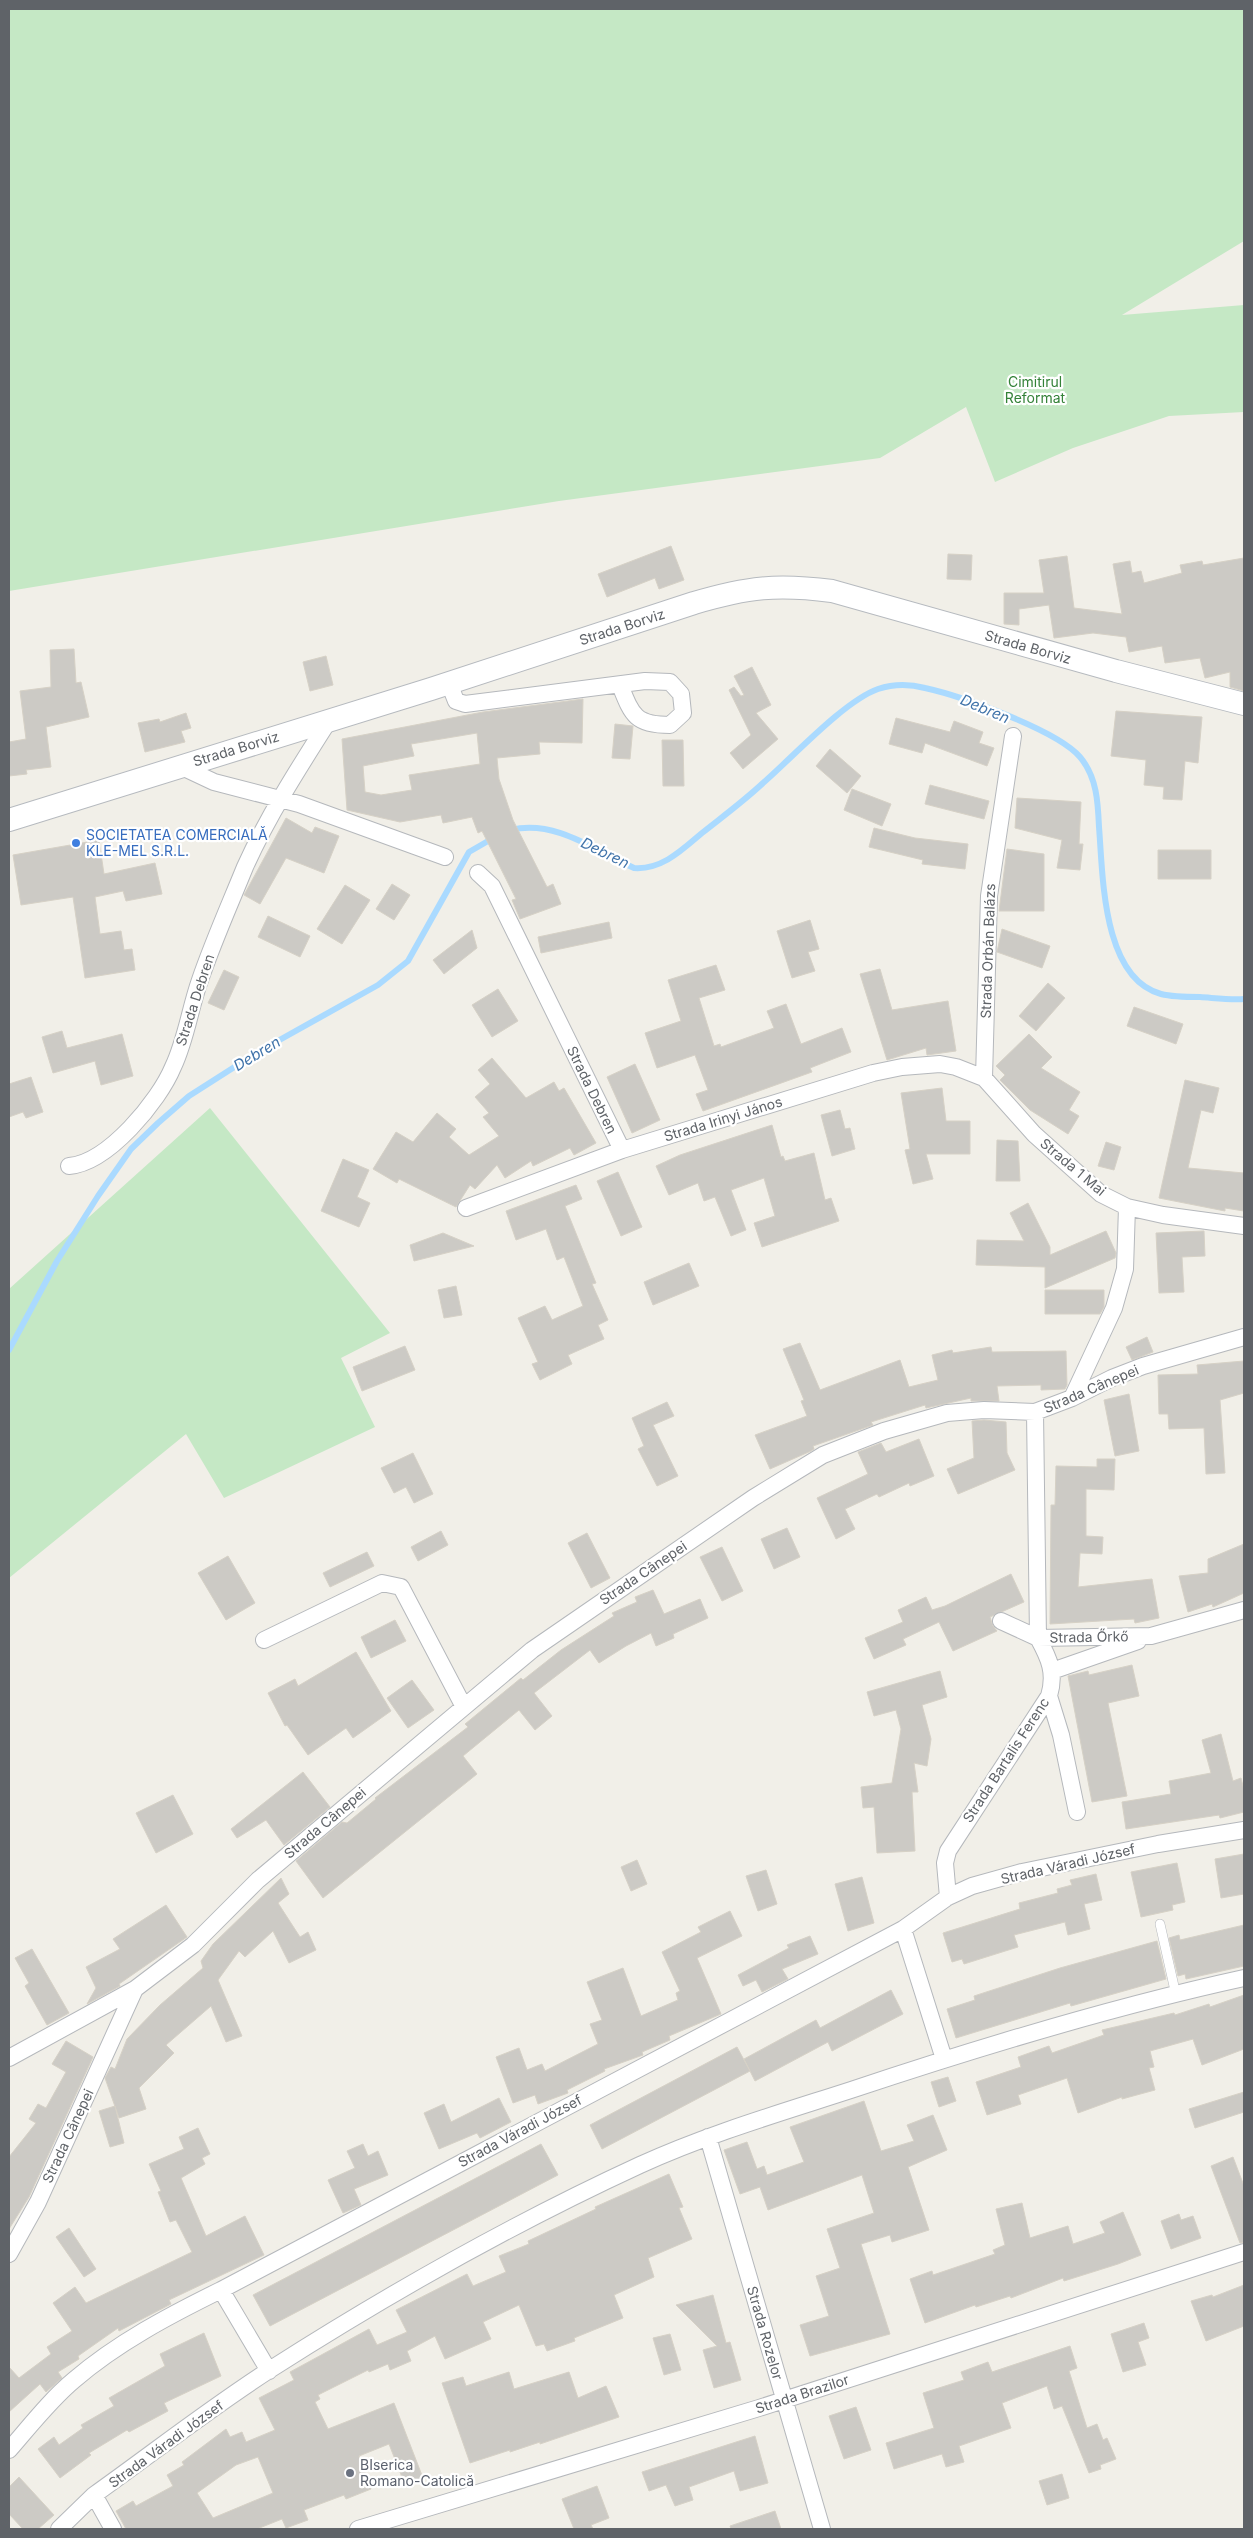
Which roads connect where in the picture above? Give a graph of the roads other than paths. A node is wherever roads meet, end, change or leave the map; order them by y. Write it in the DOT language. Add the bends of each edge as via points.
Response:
graph roads {
  1 [pos="449,683"];
  2 [pos="620,685"];
  3 [pos="1244,704"];
  4 [pos="328,722"];
  5 [pos="1013,736"];
  6 [pos="180,766"];
  7 [pos="280,798"];
  8 [pos="9,820"];
  9 [pos="446,857"];
  10 [pos="478,873"];
  11 [pos="984,1078"];
  12 [pos="622,1150"];
  13 [pos="69,1166"];
  14 [pos="1127,1207"];
  15 [pos="466,1208"];
  16 [pos="1244,1226"];
  17 [pos="1244,1337"];
  18 [pos="1072,1398"];
  19 [pos="1035,1412"];
  20 [pos="1244,1610"];
  21 [pos="1001,1621"];
  22 [pos="1151,1636"];
  23 [pos="1038,1638"];
  24 [pos="264,1640"];
  25 [pos="1052,1671"];
  26 [pos="1049,1696"];
  27 [pos="464,1707"];
  28 [pos="1078,1812"];
  29 [pos="1244,1830"];
  30 [pos="948,1897"];
  31 [pos="1160,1924"];
  32 [pos="903,1929"];
  33 [pos="1244,1978"];
  34 [pos="135,1988"];
  35 [pos="1176,1994"];
  36 [pos="9,2058"];
  37 [pos="944,2059"];
  38 [pos="708,2137"];
  39 [pos="1244,2252"];
  40 [pos="9,2254"];
  41 [pos="221,2290"];
  42 [pos="269,2371"];
  43 [pos="784,2400"];
  44 [pos="9,2450"];
  45 [pos="94,2495"];
  46 [pos="59,2529"];
  47 [pos="113,2529"];
  48 [pos="358,2529"];
  49 [pos="822,2529"];
  1 -- 2 [label="street" via="456,701 465,704"];
  1 -- 3 [label="main road, Strada Borviz" via="728,593 763,587 798,587 832,592"];
  1 -- 4 [label="main road, Strada Borviz"];
  4 -- 6 [label="main road, Strada Borviz"];
  4 -- 7 [label="street, Strada Debren"];
  5 -- 11 [label="street, Strada Orbán Balázs" via="989,896"];
  6 -- 7 [label="street" via="214,782"];
  6 -- 8 [label="main road, Strada Borviz"];
  7 -- 9 [label="street"];
  7 -- 13 [label="street, Strada Debren" via="246,866 200,979 174,1067 139,1118 105,1151 81,1165"];
  10 -- 12 [label="street, Strada Debren" via="492,886"];
  11 -- 12 [label="street, Strada Irinyi János" via="940,1064 902,1067"];
  11 -- 14 [label="street, Strada 1 Mai" via="1034,1134 1080,1177 1101,1194"];
  12 -- 15 [label="street, Strada Irinyi János"];
  14 -- 16 [label="street, Strada 1 Mai"];
  14 -- 18 [label="street" via="1126,1269 1114,1308"];
  17 -- 18 [label="street, Strada Cânepei" via="1143,1366"];
  18 -- 19 [label="street, Strada Cânepei"];
  19 -- 23 [label="street, Strada Bartalis Ferenc"];
  19 -- 27 [label="street, Strada Cânepei" via="984,1410 947,1413 884,1430 823,1456 753,1498 532,1650"];
  20 -- 22 [label="street, Strada Őrkő"];
  21 -- 23 [label="street, Strada Őrkő"];
  22 -- 23 [label="street, Strada Őrkő"];
  22 -- 25 [label="street, Strada Őrkő"];
  23 -- 25 [label="street, Strada Bartalis Ferenc" via="1051,1662"];
  24 -- 27 [label="street" via="382,1583 392,1583 401,1587"];
  25 -- 26 [label="street, Strada Bartalis Ferenc"];
  26 -- 28 [label="street"];
  26 -- 30 [label="street, Strada Bartalis Ferenc" via="948,1851 944,1863"];
  27 -- 34 [label="street, Strada Cânepei" via="258,1880 193,1945"];
  29 -- 30 [label="street, Strada Váradi József" via="1022,1872 972,1886"];
  30 -- 32 [label="street, Strada Váradi József"];
  31 -- 35 [label="lane"];
  32 -- 37 [label="street"];
  32 -- 41 [label="street, Strada Váradi József"];
  33 -- 35 [label="street, Strada Váradi József"];
  34 -- 36 [label="street, Strada Cânepei"];
  34 -- 40 [label="street, Strada Cânepei" via="38,2202"];
  35 -- 37 [label="street, Strada Váradi József"];
  37 -- 38 [label="street, Strada Váradi József"];
  38 -- 42 [label="street, Strada Váradi József" via="634,2168 444,2264"];
  38 -- 43 [label="street, Strada Rozelor"];
  39 -- 43 [label="street, Strada Brazilor"];
  41 -- 42 [label="street"];
  41 -- 44 [label="street, Strada Váradi József" via="104,2356 73,2381"];
  42 -- 45 [label="street, Strada Váradi József"];
  43 -- 48 [label="street, Strada Brazilor"];
  43 -- 49 [label="street, Strada Rozelor"];
  45 -- 46 [label="street"];
  45 -- 47 [label="street, Strada Váradi József"];
}
